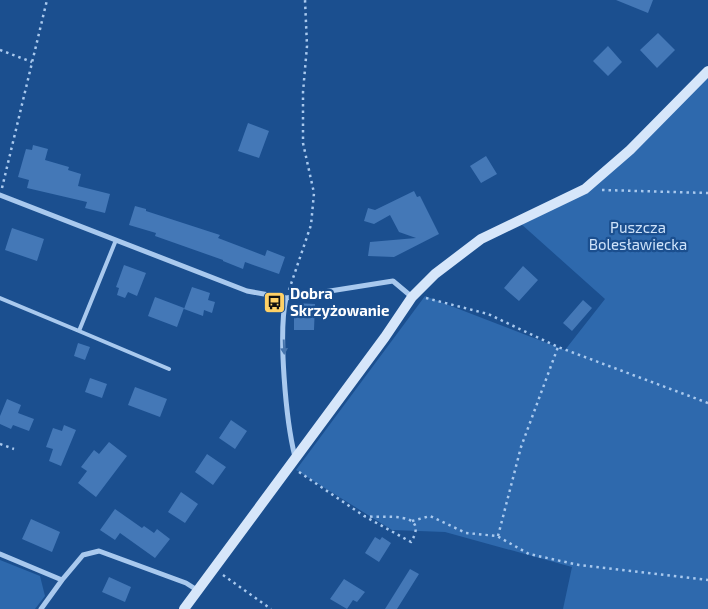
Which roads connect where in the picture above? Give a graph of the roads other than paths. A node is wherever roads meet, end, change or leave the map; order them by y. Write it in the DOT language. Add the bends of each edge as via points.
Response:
graph roads {
  1 [pos="708,71"];
  2 [pos="0,195"];
  3 [pos="116,240"];
  4 [pos="412,297"];
  5 [pos="0,298"];
  6 [pos="286,298"];
  7 [pos="79,331"];
  8 [pos="169,369"];
  9 [pos="292,462"];
  10 [pos="0,554"];
  11 [pos="62,580"];
  12 [pos="198,591"];
  13 [pos="41,609"];
  14 [pos="184,609"];
  1 -- 4 [label="main road" via="630,150 585,189 481,240 435,274"];
  2 -- 3 [label="street"];
  3 -- 6 [label="street" via="247,291"];
  3 -- 7 [label="lane"];
  4 -- 6 [label="street" via="393,281"];
  4 -- 9 [label="main road"];
  5 -- 7 [label="lane"];
  6 -- 9 [label="street, one-way" via="283,312 284,364"];
  7 -- 8 [label="lane"];
  9 -- 12 [label="main road"];
  10 -- 11 [label="street"];
  11 -- 12 [label="street" via="83,555 99,551 186,583"];
  11 -- 13 [label="street"];
  12 -- 14 [label="main road"];
}
